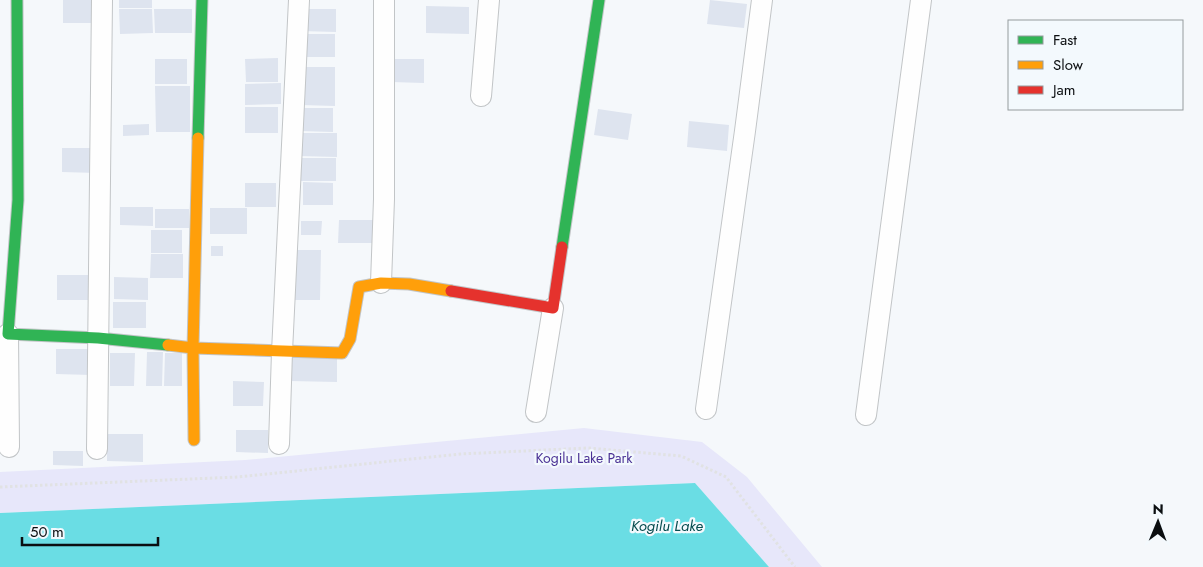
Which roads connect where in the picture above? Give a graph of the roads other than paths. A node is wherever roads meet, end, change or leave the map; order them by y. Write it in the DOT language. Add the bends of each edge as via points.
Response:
graph roads {
  1 [pos="16,0"];
  2 [pos="102,0"];
  3 [pos="202,0"];
  4 [pos="299,0"];
  5 [pos="384,0"];
  6 [pos="489,0"];
  7 [pos="599,0"];
  8 [pos="762,0"];
  9 [pos="921,0"];
  10 [pos="481,96"];
  11 [pos="381,283"];
  12 [pos="552,308"];
  13 [pos="8,334"];
  14 [pos="98,338"];
  15 [pos="193,348"];
  16 [pos="282,352"];
  17 [pos="706,410"];
  18 [pos="536,412"];
  19 [pos="866,415"];
  20 [pos="194,440"];
  21 [pos="279,444"];
  22 [pos="8,447"];
  23 [pos="97,449"];
  1 -- 13 [label="street" via="18,200"];
  2 -- 14 [label="street"];
  3 -- 15 [label="street"];
  4 -- 16 [label="street"];
  5 -- 11 [label="street"];
  6 -- 10 [label="street"];
  7 -- 12 [label="street"];
  8 -- 17 [label="street"];
  9 -- 19 [label="street"];
  11 -- 12 [label="street" via="409,284"];
  11 -- 16 [label="street" via="359,288 350,339 342,353"];
  12 -- 18 [label="street"];
  13 -- 14 [label="street"];
  13 -- 22 [label="street"];
  14 -- 15 [label="street"];
  14 -- 23 [label="street"];
  15 -- 16 [label="street"];
  15 -- 20 [label="street"];
  16 -- 21 [label="street"];
}
